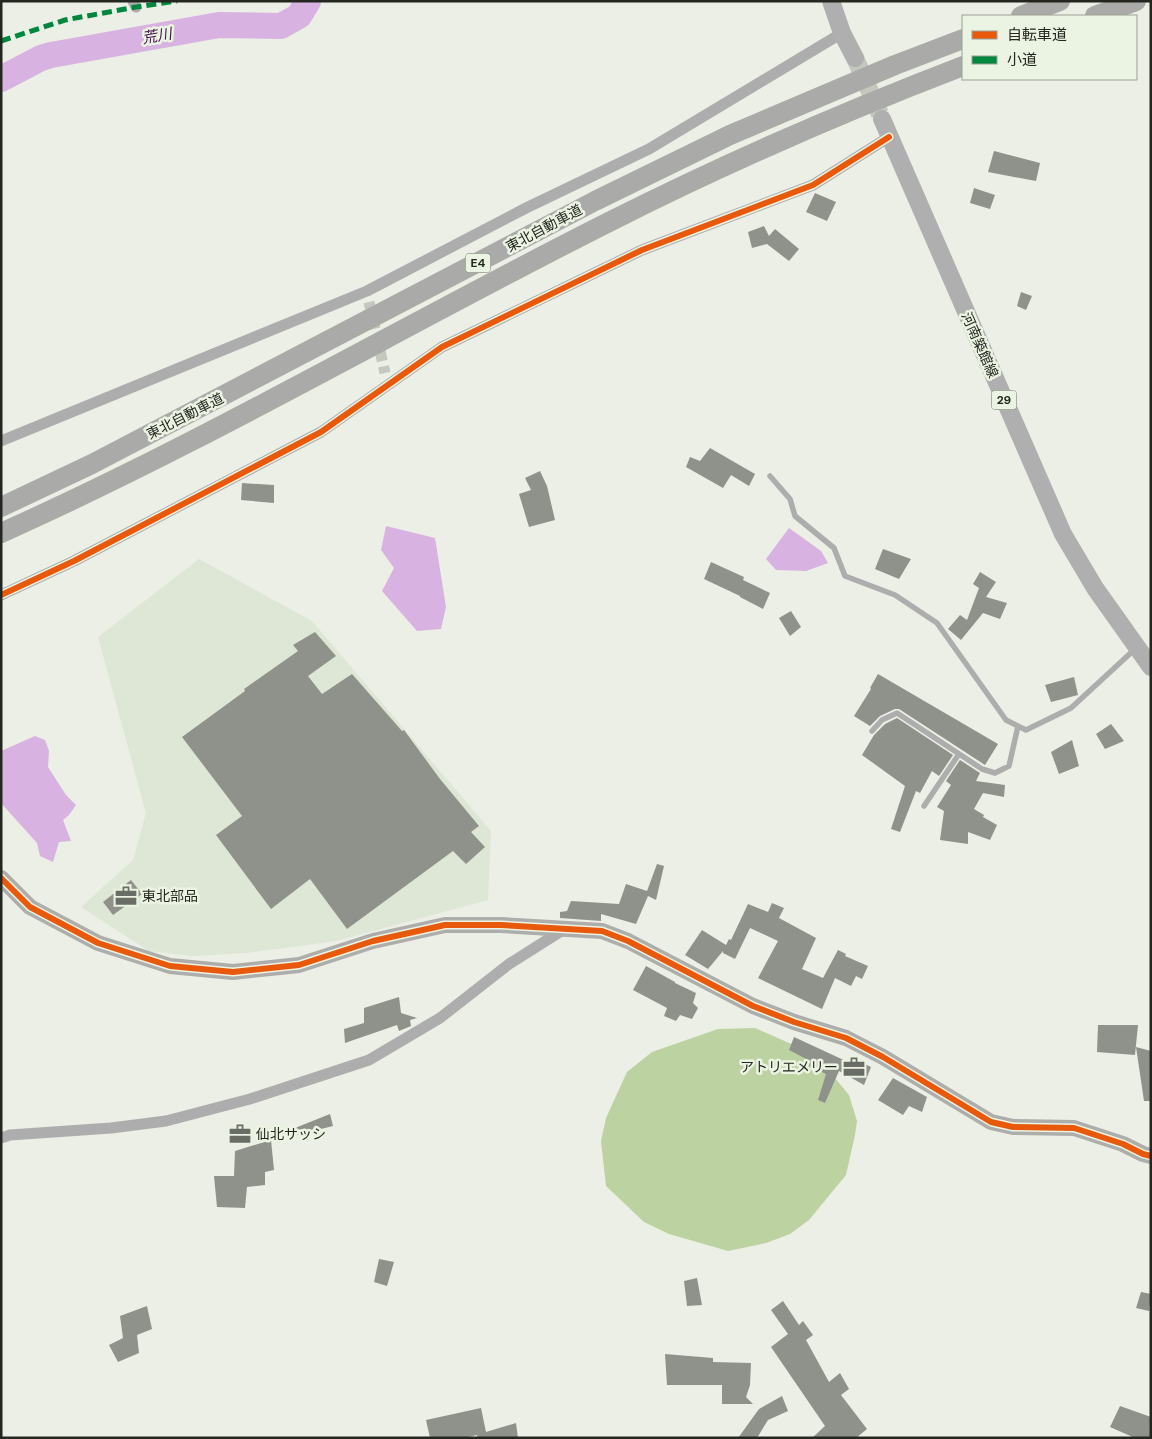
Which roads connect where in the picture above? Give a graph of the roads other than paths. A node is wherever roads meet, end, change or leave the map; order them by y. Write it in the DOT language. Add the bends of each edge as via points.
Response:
graph roads {
  1 [pos="831,1"];
  2 [pos="1060,1"];
  3 [pos="1131,3"];
  4 [pos="1024,15"];
  5 [pos="1098,15"];
  6 [pos="842,32"];
  7 [pos="962,39"];
  8 [pos="855,58"];
  9 [pos="962,66"];
  10 [pos="882,119"];
  11 [pos="889,137"];
  12 [pos="1,441"];
  13 [pos="770,476"];
  14 [pos="1,507"];
  15 [pos="1,533"];
  16 [pos="1,595"];
  17 [pos="1137,647"];
  18 [pos="1151,667"];
  19 [pos="1018,726"];
  20 [pos="872,731"];
  21 [pos="959,754"];
  22 [pos="924,806"];
  23 [pos="1,878"];
  24 [pos="566,928"];
  25 [pos="1,1138"];
  26 [pos="1151,1156"];
  1 -- 6 [label="main road"];
  2 -- 4 [label="highway"];
  3 -- 5 [label="highway"];
  6 -- 8 [label="main road"];
  6 -- 12 [label="street" via="649,149 526,208 368,297"];
  7 -- 14 [label="highway, 東北自動車道 / E4" via="730,135 595,201 101,460"];
  9 -- 15 [label="highway, 東北自動車道 / E4" via="714,171 608,222 280,396"];
  10 -- 11 [label="main road, 河南築館線 / 29"];
  11 -- 16 [label="street" via="813,185 642,250 442,347 388,378 321,432 74,561"];
  11 -- 17 [label="main road, 河南築館線 / 29" via="1063,534 1095,588"];
  13 -- 19 [label="lane" via="790,499 795,516 834,548 844,576 895,595 937,623 1006,720"];
  17 -- 18 [label="main road, 河南築館線 / 29"];
  17 -- 19 [label="lane" via="1071,708 1026,730"];
  19 -- 21 [label="lane" via="1010,766 995,773 982,769"];
  20 -- 21 [label="lane" via="882,720 897,713"];
  21 -- 22 [label="lane"];
  23 -- 24 [label="street" via="30,907 98,944 170,966 233,972 299,965 374,941 445,925"];
  24 -- 25 [label="street" via="509,964 440,1018 369,1060 250,1099 166,1121"];
  24 -- 26 [label="street" via="602,930 753,1006 846,1038 991,1122 1013,1127 1074,1128"];
}
